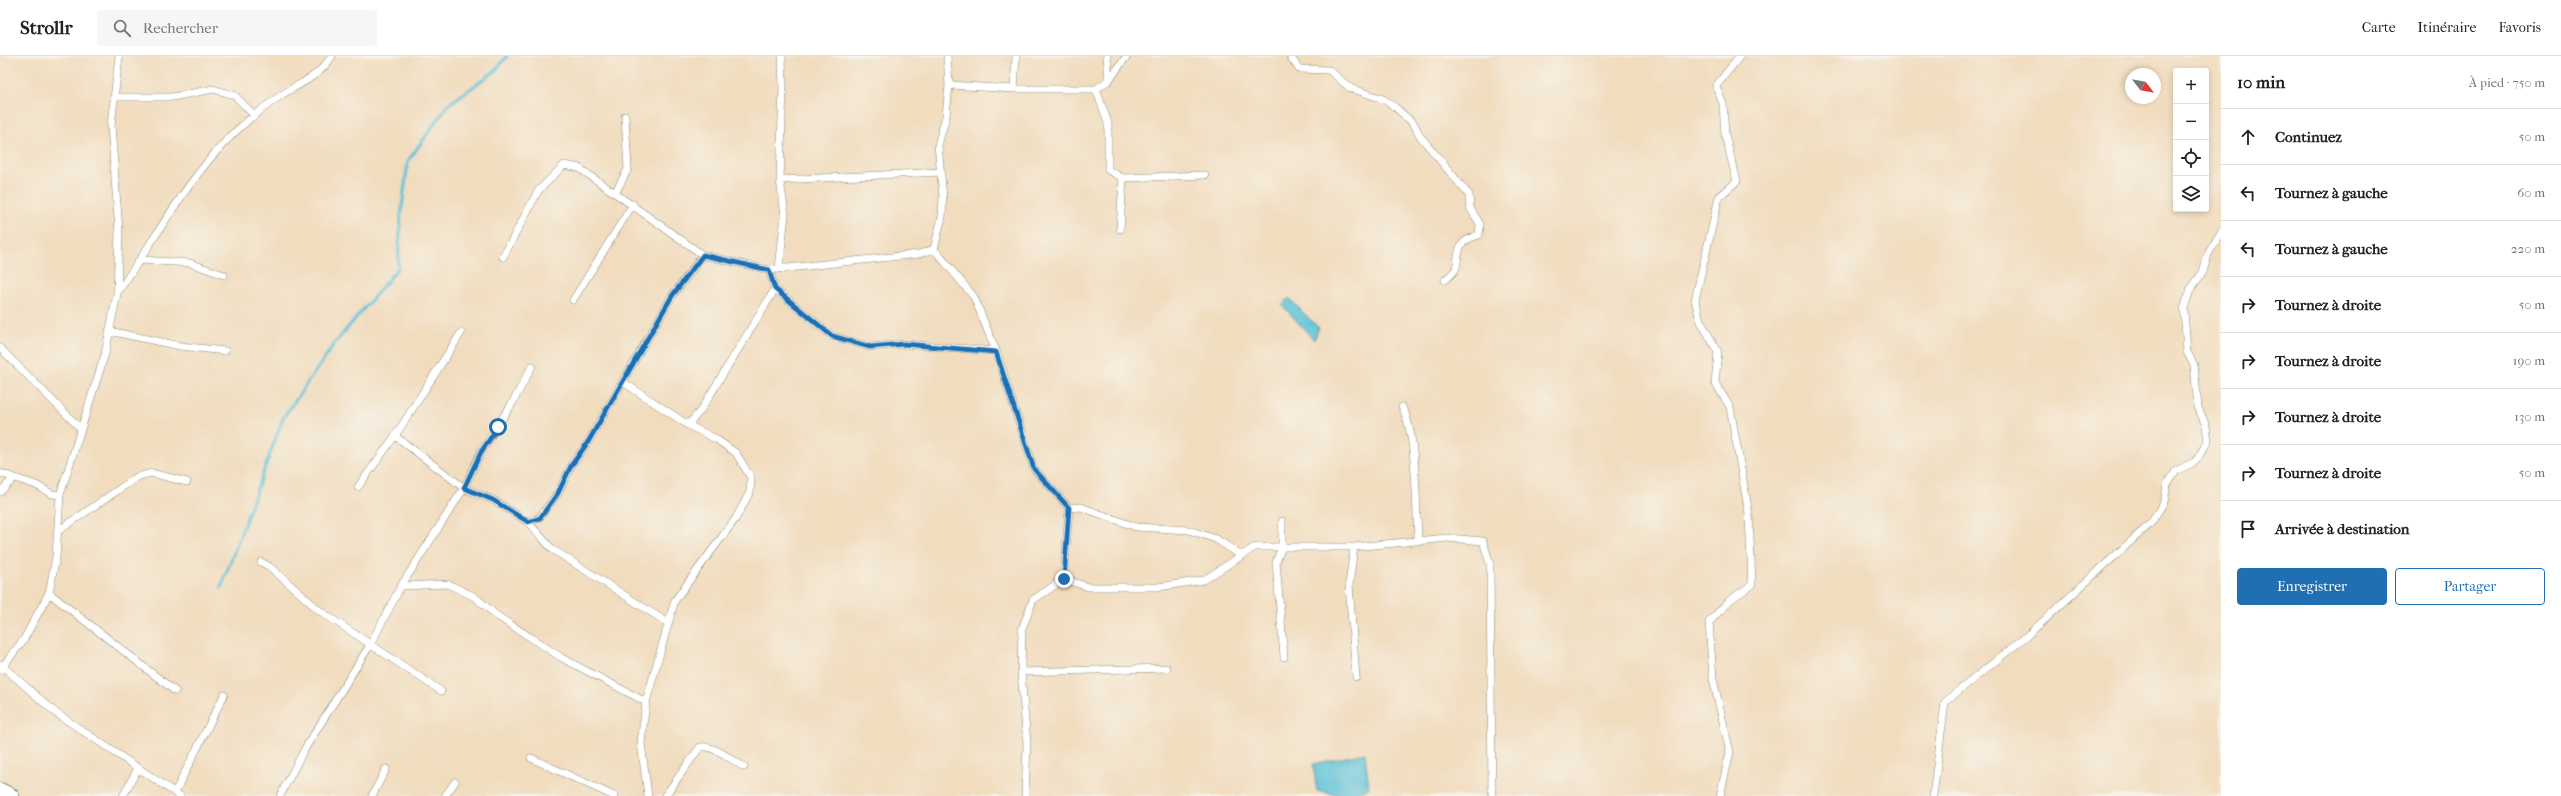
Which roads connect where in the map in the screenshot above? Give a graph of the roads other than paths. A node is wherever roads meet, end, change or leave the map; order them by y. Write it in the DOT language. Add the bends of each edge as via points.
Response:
graph roads {
  1 [pos="119,56"];
  2 [pos="332,56"];
  3 [pos="782,56"];
  4 [pos="947,56"];
  5 [pos="1016,56"];
  6 [pos="1107,56"];
  7 [pos="1127,56"];
  8 [pos="1290,56"];
  9 [pos="1740,56"];
  10 [pos="1109,80"];
  11 [pos="949,85"];
  12 [pos="1014,89"];
  13 [pos="1096,89"];
  14 [pos="114,97"];
  15 [pos="254,115"];
  16 [pos="625,116"];
  17 [pos="941,172"];
  18 [pos="1205,175"];
  19 [pos="1122,178"];
  20 [pos="780,180"];
  21 [pos="615,193"];
  22 [pos="633,204"];
  23 [pos="1120,229"];
  24 [pos="2221,232"];
  25 [pos="934,249"];
  26 [pos="703,255"];
  27 [pos="503,257"];
  28 [pos="141,260"];
  29 [pos="779,268"];
  30 [pos="769,270"];
  31 [pos="224,275"];
  32 [pos="1445,280"];
  33 [pos="775,289"];
  34 [pos="117,294"];
  35 [pos="573,300"];
  36 [pos="109,331"];
  37 [pos="461,333"];
  38 [pos="0,348"];
  39 [pos="225,351"];
  40 [pos="996,352"];
  41 [pos="532,366"];
  42 [pos="623,382"];
  43 [pos="1402,407"];
  44 [pos="688,425"];
  45 [pos="80,428"];
  46 [pos="395,436"];
  47 [pos="0,473"];
  48 [pos="14,478"];
  49 [pos="187,482"];
  50 [pos="358,487"];
  51 [pos="464,488"];
  52 [pos="0,492"];
  53 [pos="60,495"];
  54 [pos="1069,508"];
  55 [pos="1282,521"];
  56 [pos="528,522"];
  57 [pos="58,531"];
  58 [pos="1418,539"];
  59 [pos="1282,547"];
  60 [pos="1354,547"];
  61 [pos="1242,556"];
  62 [pos="261,562"];
  63 [pos="1064,579"];
  64 [pos="401,586"];
  65 [pos="49,593"];
  66 [pos="668,623"];
  67 [pos="370,645"];
  68 [pos="1284,657"];
  69 [pos="1,666"];
  70 [pos="1167,668"];
  71 [pos="1021,672"];
  72 [pos="1356,677"];
  73 [pos="175,691"];
  74 [pos="441,691"];
  75 [pos="224,695"];
  76 [pos="646,702"];
  77 [pos="531,758"];
  78 [pos="744,767"];
  79 [pos="138,768"];
  80 [pos="386,769"];
  81 [pos="455,782"];
  82 [pos="0,790"];
  83 [pos="178,794"];
  84 [pos="12,796"];
  85 [pos="123,796"];
  86 [pos="280,796"];
  87 [pos="372,796"];
  88 [pos="445,796"];
  89 [pos="614,796"];
  90 [pos="648,796"];
  91 [pos="665,796"];
  92 [pos="1025,796"];
  93 [pos="1492,796"];
  94 [pos="1720,796"];
  95 [pos="1932,796"];
  1 -- 14 [label="street"];
  2 -- 15 [label="street" via="322,70"];
  3 -- 20 [label="street"];
  4 -- 11 [label="street"];
  5 -- 12 [label="street"];
  6 -- 10 [label="street"];
  7 -- 10 [label="street"];
  8 -- 32 [label="street" via="1299,69 1329,70 1350,88 1383,99 1395,107 1414,124 1420,136 1469,195 1470,208 1480,224 1479,234 1468,238 1458,248 1456,270"];
  9 -- 94 [label="street" via="1716,86 1723,104 1725,134 1737,181 1720,197 1694,300 1700,320 1718,352 1715,383 1730,407 1749,514 1752,585 1730,600 1710,622 1713,679 1730,752"];
  10 -- 13 [label="street"];
  11 -- 12 [label="street"];
  11 -- 17 [label="street" via="946,116 938,145"];
  12 -- 13 [label="street"];
  13 -- 19 [label="street" via="1108,123 1108,170"];
  14 -- 15 [label="street" via="172,97 213,89 234,95"];
  14 -- 34 [label="street" via="112,126 120,231"];
  15 -- 28 [label="street" via="234,133 185,189"];
  16 -- 21 [label="street" via="628,169"];
  17 -- 20 [label="street"];
  17 -- 25 [label="street" via="942,217"];
  18 -- 19 [label="street"];
  19 -- 23 [label="street"];
  20 -- 29 [label="street" via="784,215"];
  21 -- 22 [label="street"];
  21 -- 27 [label="street" via="579,168 564,165 538,191"];
  22 -- 26 [label="street"];
  22 -- 35 [label="street"];
  24 -- 95 [label="street" via="2208,254 2203,272 2190,290 2184,309 2187,352 2194,365 2198,407 2206,426 2208,441 2196,461 2176,471 2167,485 2164,502 2151,523 2029,634 1945,702"];
  25 -- 29 [label="street" via="919,254"];
  25 -- 40 [label="street" via="974,297"];
  26 -- 30 [label="street"];
  26 -- 42 [label="street" via="672,296"];
  28 -- 31 [label="street" via="190,263"];
  28 -- 34 [label="street"];
  29 -- 30 [label="street"];
  30 -- 33 [label="street"];
  33 -- 40 [label="street" via="832,336 870,347 904,344"];
  33 -- 44 [label="street" via="701,410"];
  34 -- 36 [label="street"];
  36 -- 39 [label="street" via="180,346"];
  36 -- 45 [label="street" via="105,354"];
  37 -- 46 [label="street"];
  38 -- 45 [label="street"];
  40 -- 54 [label="street" via="1034,469"];
  41 -- 51 [label="street" via="513,402 481,452"];
  42 -- 44 [label="street"];
  42 -- 56 [label="street" via="571,466 558,493 540,518"];
  43 -- 58 [label="street" via="1406,414 1412,452"];
  44 -- 66 [label="street" via="716,439 736,453 751,478 750,492 736,518 675,600"];
  45 -- 53 [label="street"];
  46 -- 50 [label="street"];
  46 -- 51 [label="street"];
  47 -- 48 [label="street"];
  48 -- 52 [label="street"];
  48 -- 53 [label="street"];
  49 -- 57 [label="street" via="151,473 137,477"];
  51 -- 56 [label="street" via="493,500"];
  51 -- 64 [label="street"];
  53 -- 57 [label="street"];
  54 -- 61 [label="street" via="1081,508 1136,527 1189,530 1216,539"];
  54 -- 63 [label="street"];
  55 -- 59 [label="street"];
  56 -- 66 [label="street" via="552,549"];
  57 -- 65 [label="street"];
  58 -- 60 [label="street"];
  58 -- 93 [label="street" via="1483,541 1490,564"];
  59 -- 60 [label="street"];
  59 -- 61 [label="street" via="1256,547"];
  59 -- 68 [label="street" via="1276,562"];
  60 -- 72 [label="street" via="1349,585"];
  61 -- 63 [label="street" via="1204,580 1158,587 1088,587"];
  62 -- 67 [label="street" via="320,611"];
  63 -- 71 [label="street" via="1033,600 1022,629"];
  64 -- 67 [label="street"];
  64 -- 76 [label="street" via="448,584 475,597 496,615 562,658"];
  65 -- 69 [label="street" via="24,639"];
  65 -- 73 [label="street"];
  66 -- 76 [label="street"];
  67 -- 74 [label="street"];
  67 -- 86 [label="street" via="304,750"];
  69 -- 79 [label="street" via="56,713"];
  70 -- 71 [label="street"];
  71 -- 92 [label="street" via="1027,744"];
  75 -- 83 [label="street"];
  76 -- 90 [label="street" via="641,742"];
  77 -- 89 [label="street"];
  78 -- 91 [label="street" via="715,750 700,747"];
  79 -- 83 [label="street"];
  79 -- 85 [label="street"];
  80 -- 87 [label="street"];
  81 -- 88 [label="street"];
  82 -- 84 [label="highway"];
}
